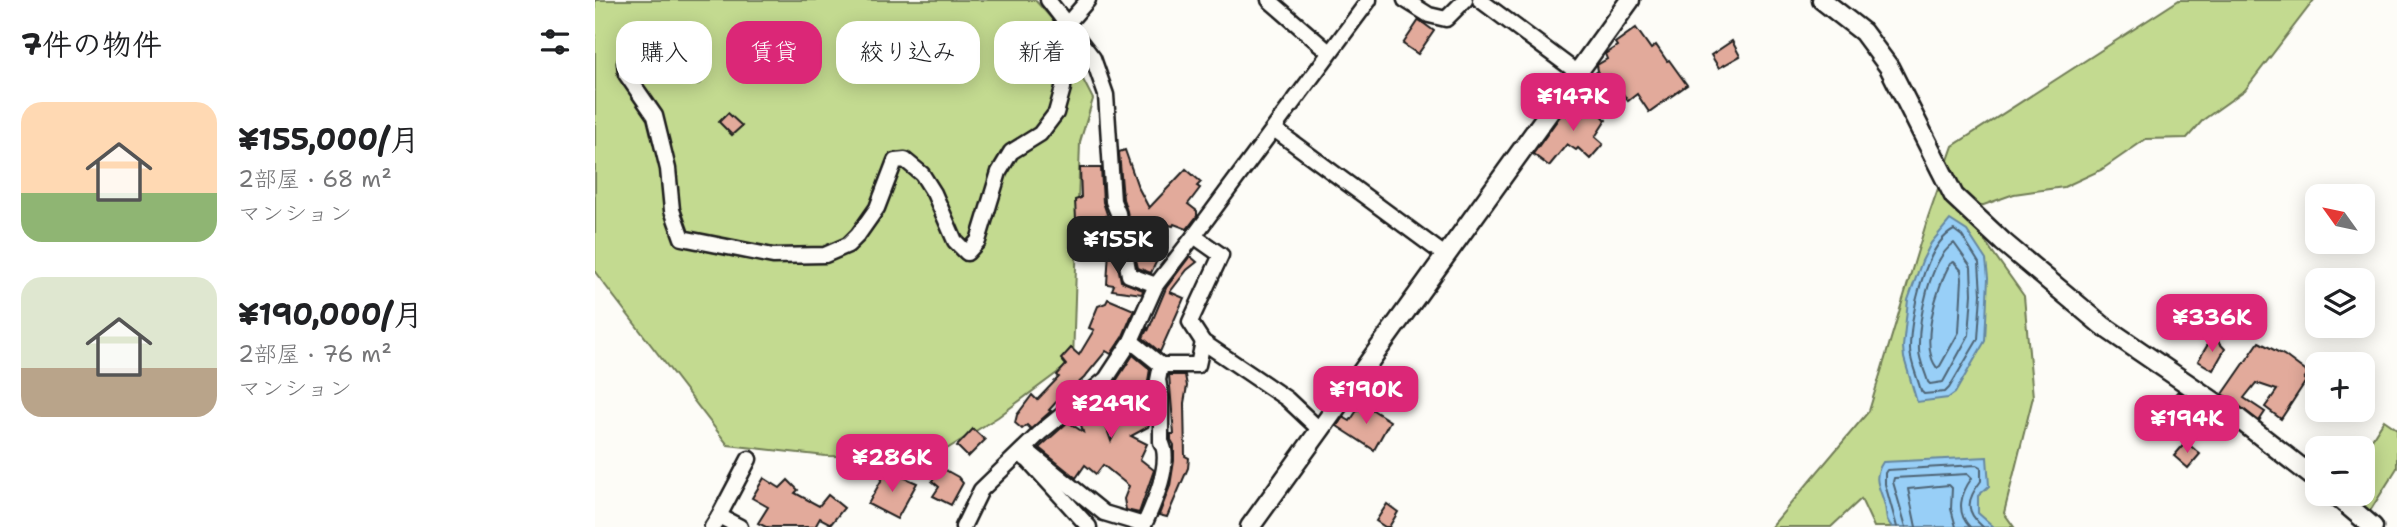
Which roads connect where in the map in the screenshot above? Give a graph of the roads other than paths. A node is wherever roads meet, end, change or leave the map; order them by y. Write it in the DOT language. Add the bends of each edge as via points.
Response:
graph roads {
  1 [pos="1048,0"];
  2 [pos="1088,0"];
  3 [pos="1269,0"];
  4 [pos="1369,0"];
  5 [pos="1405,0"];
  6 [pos="1465,0"];
  7 [pos="1480,0"];
  8 [pos="1822,0"];
  9 [pos="1627,1"];
  10 [pos="1065,21"];
  11 [pos="1070,21"];
  12 [pos="1329,52"];
  13 [pos="1090,54"];
  14 [pos="1578,73"];
  15 [pos="633,84"];
  16 [pos="1063,84"];
  17 [pos="1274,129"];
  18 [pos="1195,236"];
  19 [pos="1446,256"];
  20 [pos="1156,285"];
  21 [pos="1131,341"];
  22 [pos="1203,342"];
  23 [pos="1161,365"];
  24 [pos="1320,430"];
  25 [pos="1023,456"];
  26 [pos="749,459"];
  27 [pos="2305,471"];
  28 [pos="2348,506"];
  29 [pos="716,521"];
  30 [pos="740,527"];
  31 [pos="963,527"];
  32 [pos="1089,527"];
  33 [pos="1250,527"];
  34 [pos="2373,527"];
  1 -- 10 [label="street"];
  2 -- 11 [label="street"];
  3 -- 12 [label="street"];
  4 -- 12 [label="street"];
  5 -- 6 [label="street" via="1429,15 1446,19"];
  7 -- 14 [label="street"];
  8 -- 27 [label="street" via="1863,32 1889,67 1954,196 2102,326 2239,419"];
  9 -- 14 [label="street"];
  12 -- 17 [label="street"];
  13 -- 20 [label="street" via="1106,95 1113,201 1129,275"];
  14 -- 19 [label="street"];
  15 -- 16 [label="street" via="655,116 672,210 682,238 773,256 825,255 848,245 877,208 895,162 905,160 922,174 955,241 967,253 978,241 999,172 1011,152 1040,134 1056,113"];
  17 -- 18 [label="street"];
  17 -- 19 [label="street"];
  18 -- 20 [label="street"];
  18 -- 22 [label="street" via="1221,255 1190,322"];
  19 -- 24 [label="street"];
  20 -- 21 [label="street"];
  21 -- 23 [label="street"];
  21 -- 25 [label="street" via="1106,379 1041,432"];
  22 -- 23 [label="street" via="1198,365"];
  22 -- 24 [label="street" via="1287,400"];
  23 -- 25 [label="street" via="1158,380 1165,448 1161,486 1145,525 1104,513 1031,454"];
  24 -- 33 [label="street"];
  25 -- 31 [label="street" via="981,490"];
  25 -- 32 [label="street"];
  26 -- 29 [label="street"];
  28 -- 34 [label="street"];
  29 -- 30 [label="street"];
}
